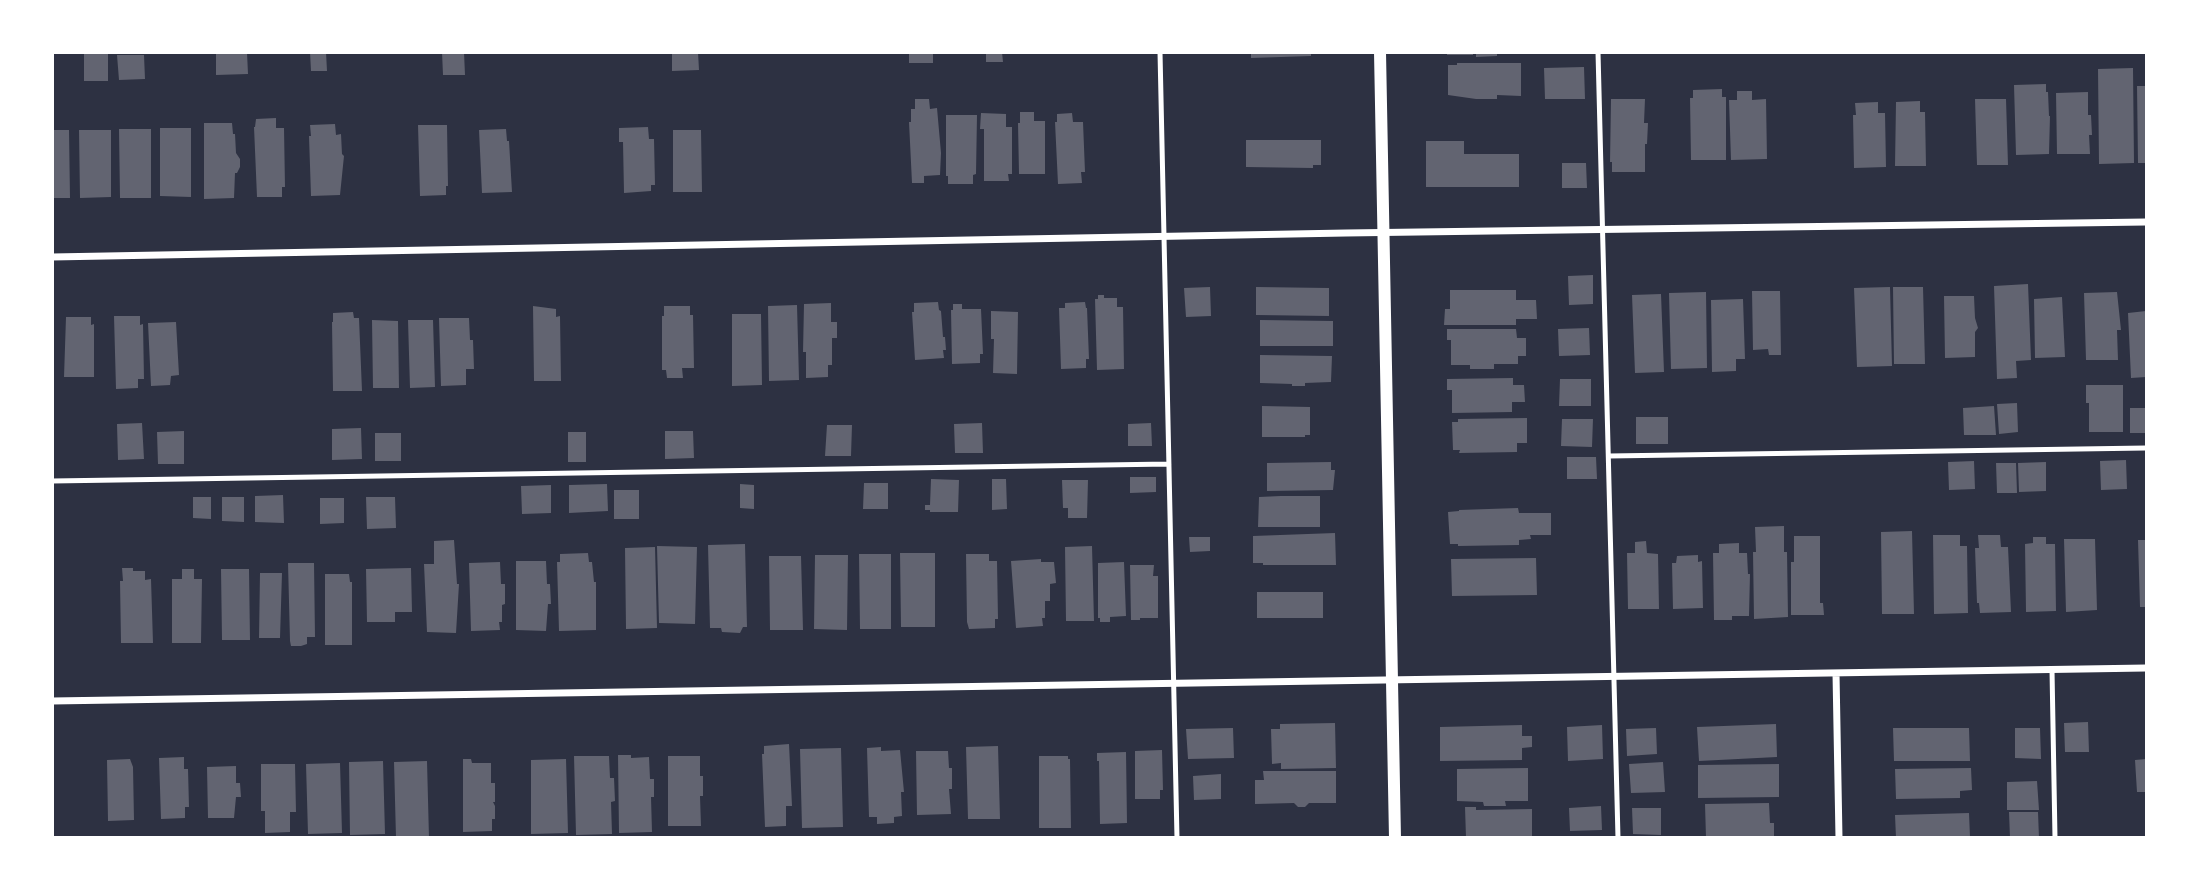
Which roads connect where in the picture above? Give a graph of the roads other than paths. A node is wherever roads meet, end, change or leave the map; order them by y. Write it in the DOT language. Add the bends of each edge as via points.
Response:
graph roads {
  1 [pos="1160,52"];
  2 [pos="1380,52"];
  3 [pos="1598,52"];
  4 [pos="2147,222"];
  5 [pos="1603,230"];
  6 [pos="1384,233"];
  7 [pos="1164,236"];
  8 [pos="52,257"];
  9 [pos="2147,448"];
  10 [pos="1609,456"];
  11 [pos="1169,464"];
  12 [pos="52,481"];
  13 [pos="2147,668"];
  14 [pos="2052,670"];
  15 [pos="1836,673"];
  16 [pos="1614,677"];
  17 [pos="1392,680"];
  18 [pos="1174,684"];
  19 [pos="52,701"];
  20 [pos="1177,838"];
  21 [pos="1395,838"];
  22 [pos="1618,838"];
  23 [pos="1839,838"];
  24 [pos="2055,838"];
  1 -- 7 [label="lane"];
  2 -- 6 [label="street"];
  3 -- 5 [label="lane"];
  4 -- 5 [label="street"];
  5 -- 6 [label="street"];
  5 -- 10 [label="lane"];
  6 -- 7 [label="street"];
  6 -- 17 [label="street"];
  7 -- 8 [label="street"];
  7 -- 11 [label="lane"];
  9 -- 10 [label="lane"];
  10 -- 16 [label="lane"];
  11 -- 12 [label="lane"];
  11 -- 18 [label="lane"];
  13 -- 14 [label="street"];
  14 -- 15 [label="street"];
  14 -- 24 [label="lane"];
  15 -- 16 [label="street"];
  15 -- 23 [label="street"];
  16 -- 17 [label="street"];
  16 -- 22 [label="lane"];
  17 -- 18 [label="street"];
  17 -- 21 [label="street"];
  18 -- 19 [label="street"];
  18 -- 20 [label="lane"];
}
